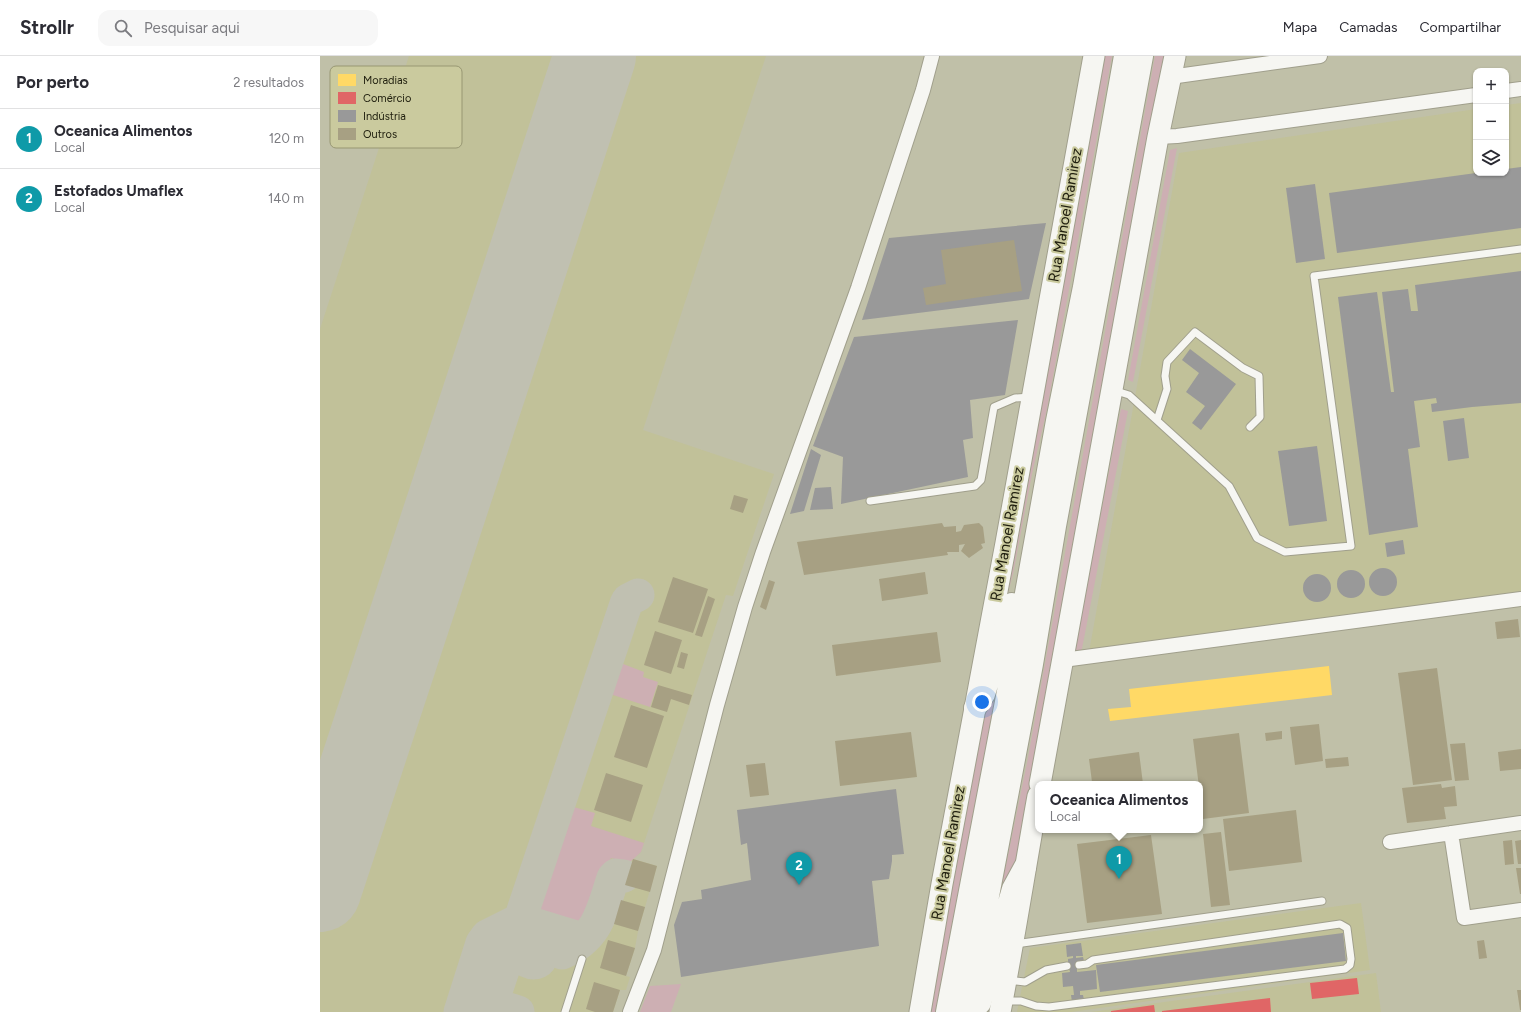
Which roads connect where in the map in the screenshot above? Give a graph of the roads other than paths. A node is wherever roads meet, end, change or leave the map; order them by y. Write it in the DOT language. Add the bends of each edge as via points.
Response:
graph roads {
  1 [pos="932,56"];
  2 [pos="1094,56"];
  3 [pos="1125,56"];
  4 [pos="1142,56"];
  5 [pos="1175,56"];
  6 [pos="1320,56"];
  7 [pos="1170,77"];
  8 [pos="1521,89"];
  9 [pos="1509,91"];
  10 [pos="1473,95"];
  11 [pos="1158,137"];
  12 [pos="1521,248"];
  13 [pos="1112,390"];
  14 [pos="1031,398"];
  15 [pos="1157,420"];
  16 [pos="1057,422"];
  17 [pos="1250,427"];
  18 [pos="870,501"];
  19 [pos="1521,599"];
  20 [pos="1063,660"];
  21 [pos="975,708"];
  22 [pos="1041,781"];
  23 [pos="1035,812"];
  24 [pos="1521,822"];
  25 [pos="1451,833"];
  26 [pos="1390,842"];
  27 [pos="1025,867"];
  28 [pos="1322,901"];
  29 [pos="1521,910"];
  30 [pos="1013,944"];
  31 [pos="582,959"];
  32 [pos="1079,965"];
  33 [pos="1067,966"];
  34 [pos="1006,980"];
  35 [pos="1001,1007"];
  36 [pos="565,1012"];
  37 [pos="630,1012"];
  38 [pos="920,1012"];
  39 [pos="947,1012"];
  40 [pos="966,1012"];
  41 [pos="977,1012"];
  1 -- 37 [label="street" via="858,288 745,607 654,950"];
  2 -- 14 [label="main road, Rua Manoel Ramirez"];
  3 -- 16 [label="highway"];
  4 -- 40 [label="highway"];
  5 -- 7 [label="main road"];
  6 -- 7 [label="street"];
  7 -- 11 [label="main road"];
  8 -- 9 [label="street"];
  10 -- 11 [label="street"];
  11 -- 13 [label="main road"];
  12 -- 15 [label="lane" via="1314,276 1351,546 1285,552 1257,538 1229,486"];
  13 -- 15 [label="lane" via="1129,395"];
  13 -- 20 [label="main road"];
  14 -- 18 [label="lane" via="1015,398 994,407 982,480 975,486"];
  14 -- 21 [label="main road, Rua Manoel Ramirez"];
  15 -- 17 [label="lane" via="1168,389 1165,376 1167,362 1195,332 1243,368 1258,376 1260,417"];
  16 -- 21 [label="highway" via="1036,478 1017,587 984,694"];
  16 -- 39 [label="highway"];
  19 -- 20 [label="street"];
  20 -- 22 [label="main road"];
  21 -- 38 [label="main road, Rua Manoel Ramirez"];
  23 -- 27 [label="main road"];
  24 -- 25 [label="street"];
  25 -- 26 [label="street"];
  25 -- 29 [label="street" via="1464,918"];
  27 -- 30 [label="main road"];
  27 -- 41 [label="highway" via="1013,890"];
  28 -- 30 [label="lane"];
  30 -- 34 [label="main road"];
  31 -- 36 [label="lane"];
  32 -- 35 [label="lane" via="1093,960 1340,924 1347,928 1351,959 1350,965 1345,969 1049,1007 1021,1001"];
  33 -- 34 [label="lane" via="1046,970 1025,982"];
  34 -- 35 [label="main road"];
}
